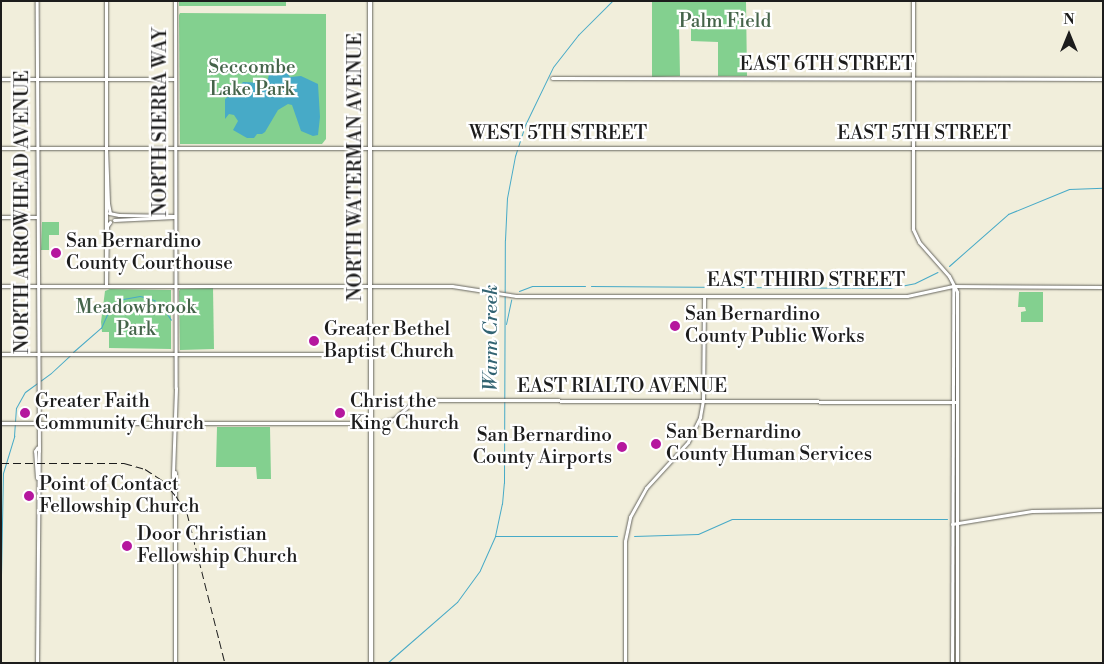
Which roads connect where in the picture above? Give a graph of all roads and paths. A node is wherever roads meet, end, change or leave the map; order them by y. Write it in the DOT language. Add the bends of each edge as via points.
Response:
graph roads {
  1 [pos="37,1"];
  2 [pos="106,1"];
  3 [pos="175,1"];
  4 [pos="370,1"];
  5 [pos="913,2"];
  6 [pos="552,78"];
  7 [pos="37,79"];
  8 [pos="106,79"];
  9 [pos="175,79"];
  10 [pos="913,79"];
  11 [pos="1103,79"];
  12 [pos="1,80"];
  13 [pos="370,147"];
  14 [pos="1,148"];
  15 [pos="37,148"];
  16 [pos="106,148"];
  17 [pos="175,148"];
  18 [pos="746,148"];
  19 [pos="913,148"];
  20 [pos="1103,148"];
  21 [pos="110,214"];
  22 [pos="175,216"];
  23 [pos="1,217"];
  24 [pos="37,217"];
  25 [pos="110,220"];
  26 [pos="370,285"];
  27 [pos="1,286"];
  28 [pos="37,286"];
  29 [pos="106,286"];
  30 [pos="175,286"];
  31 [pos="953,286"];
  32 [pos="1103,287"];
  33 [pos="704,296"];
  34 [pos="1,354"];
  35 [pos="37,354"];
  36 [pos="175,354"];
  37 [pos="370,354"];
  38 [pos="703,400"];
  39 [pos="954,402"];
  40 [pos="370,422"];
  41 [pos="1,423"];
  42 [pos="37,423"];
  43 [pos="175,423"];
  44 [pos="1103,510"];
  45 [pos="952,524"];
  46 [pos="957,524"];
  47 [pos="37,663"];
  48 [pos="175,663"];
  49 [pos="371,663"];
  50 [pos="625,663"];
  51 [pos="952,663"];
  52 [pos="957,663"];
  1 -- 7 [label="street, NORTH ARROWHEAD AVENUE"];
  2 -- 8 [label="street"];
  3 -- 9 [label="street, NORTH SIERRA WAY"];
  4 -- 13 [label="main road, NORTH WATERMAN AVENUE"];
  5 -- 10 [label="street"];
  6 -- 10 [label="street, EAST 6TH STREET"];
  7 -- 8 [label="street"];
  7 -- 12 [label="street"];
  7 -- 15 [label="street, NORTH ARROWHEAD AVENUE"];
  8 -- 9 [label="street"];
  8 -- 16 [label="street"];
  9 -- 17 [label="street, NORTH SIERRA WAY"];
  10 -- 11 [label="street, EAST 6TH STREET"];
  10 -- 19 [label="street"];
  13 -- 17 [label="street"];
  13 -- 18 [label="street, WEST 5TH STREET"];
  13 -- 26 [label="main road, NORTH WATERMAN AVENUE"];
  14 -- 15 [label="street"];
  15 -- 16 [label="street"];
  15 -- 24 [label="street, NORTH ARROWHEAD AVENUE"];
  16 -- 17 [label="street"];
  16 -- 21 [label="street"];
  17 -- 22 [label="street, NORTH SIERRA WAY"];
  18 -- 19 [label="street, EAST 5TH STREET"];
  19 -- 20 [label="street, EAST 5TH STREET"];
  19 -- 31 [label="street" via="913,229"];
  21 -- 22 [label="street"];
  21 -- 25 [label="street"];
  21 -- 25 [label="street"];
  22 -- 25 [label="street"];
  22 -- 30 [label="street, NORTH SIERRA WAY"];
  23 -- 24 [label="street"];
  24 -- 28 [label="street, NORTH ARROWHEAD AVENUE"];
  25 -- 29 [label="street" via="104,250"];
  26 -- 30 [label="street, EAST THIRD STREET"];
  26 -- 33 [label="street, EAST THIRD STREET" via="460,286 502,295"];
  26 -- 37 [label="main road, NORTH WATERMAN AVENUE"];
  27 -- 28 [label="street, EAST THIRD STREET"];
  28 -- 29 [label="street, EAST THIRD STREET"];
  28 -- 35 [label="street, NORTH ARROWHEAD AVENUE"];
  29 -- 30 [label="street, EAST THIRD STREET"];
  30 -- 36 [label="street, NORTH SIERRA WAY"];
  31 -- 32 [label="street, EAST THIRD STREET"];
  31 -- 33 [label="street, EAST THIRD STREET" via="907,296"];
  31 -- 39 [label="street" via="957,292"];
  33 -- 38 [label="street"];
  34 -- 35 [label="street"];
  35 -- 36 [label="street"];
  35 -- 42 [label="street, NORTH ARROWHEAD AVENUE"];
  36 -- 37 [label="street"];
  36 -- 43 [label="street, NORTH SIERRA WAY"];
  37 -- 40 [label="main road, NORTH WATERMAN AVENUE"];
  38 -- 39 [label="street, EAST RIALTO AVENUE"];
  38 -- 40 [label="street, EAST RIALTO AVENUE" via="420,400 388,422"];
  38 -- 50 [label="street" via="697,426 688,442 646,488 630,517 625,555"];
  39 -- 45 [label="street"];
  39 -- 46 [label="street"];
  40 -- 43 [label="street, EAST RIALTO AVENUE"];
  40 -- 49 [label="main road, NORTH WATERMAN AVENUE"];
  41 -- 42 [label="street, EAST RIALTO AVENUE"];
  42 -- 43 [label="street, EAST RIALTO AVENUE"];
  42 -- 47 [label="street, NORTH ARROWHEAD AVENUE"];
  43 -- 48 [label="street, NORTH SIERRA WAY"];
  44 -- 46 [label="street" via="1032,511"];
  45 -- 46 [label="street"];
  45 -- 51 [label="street"];
  46 -- 52 [label="street"];
}
